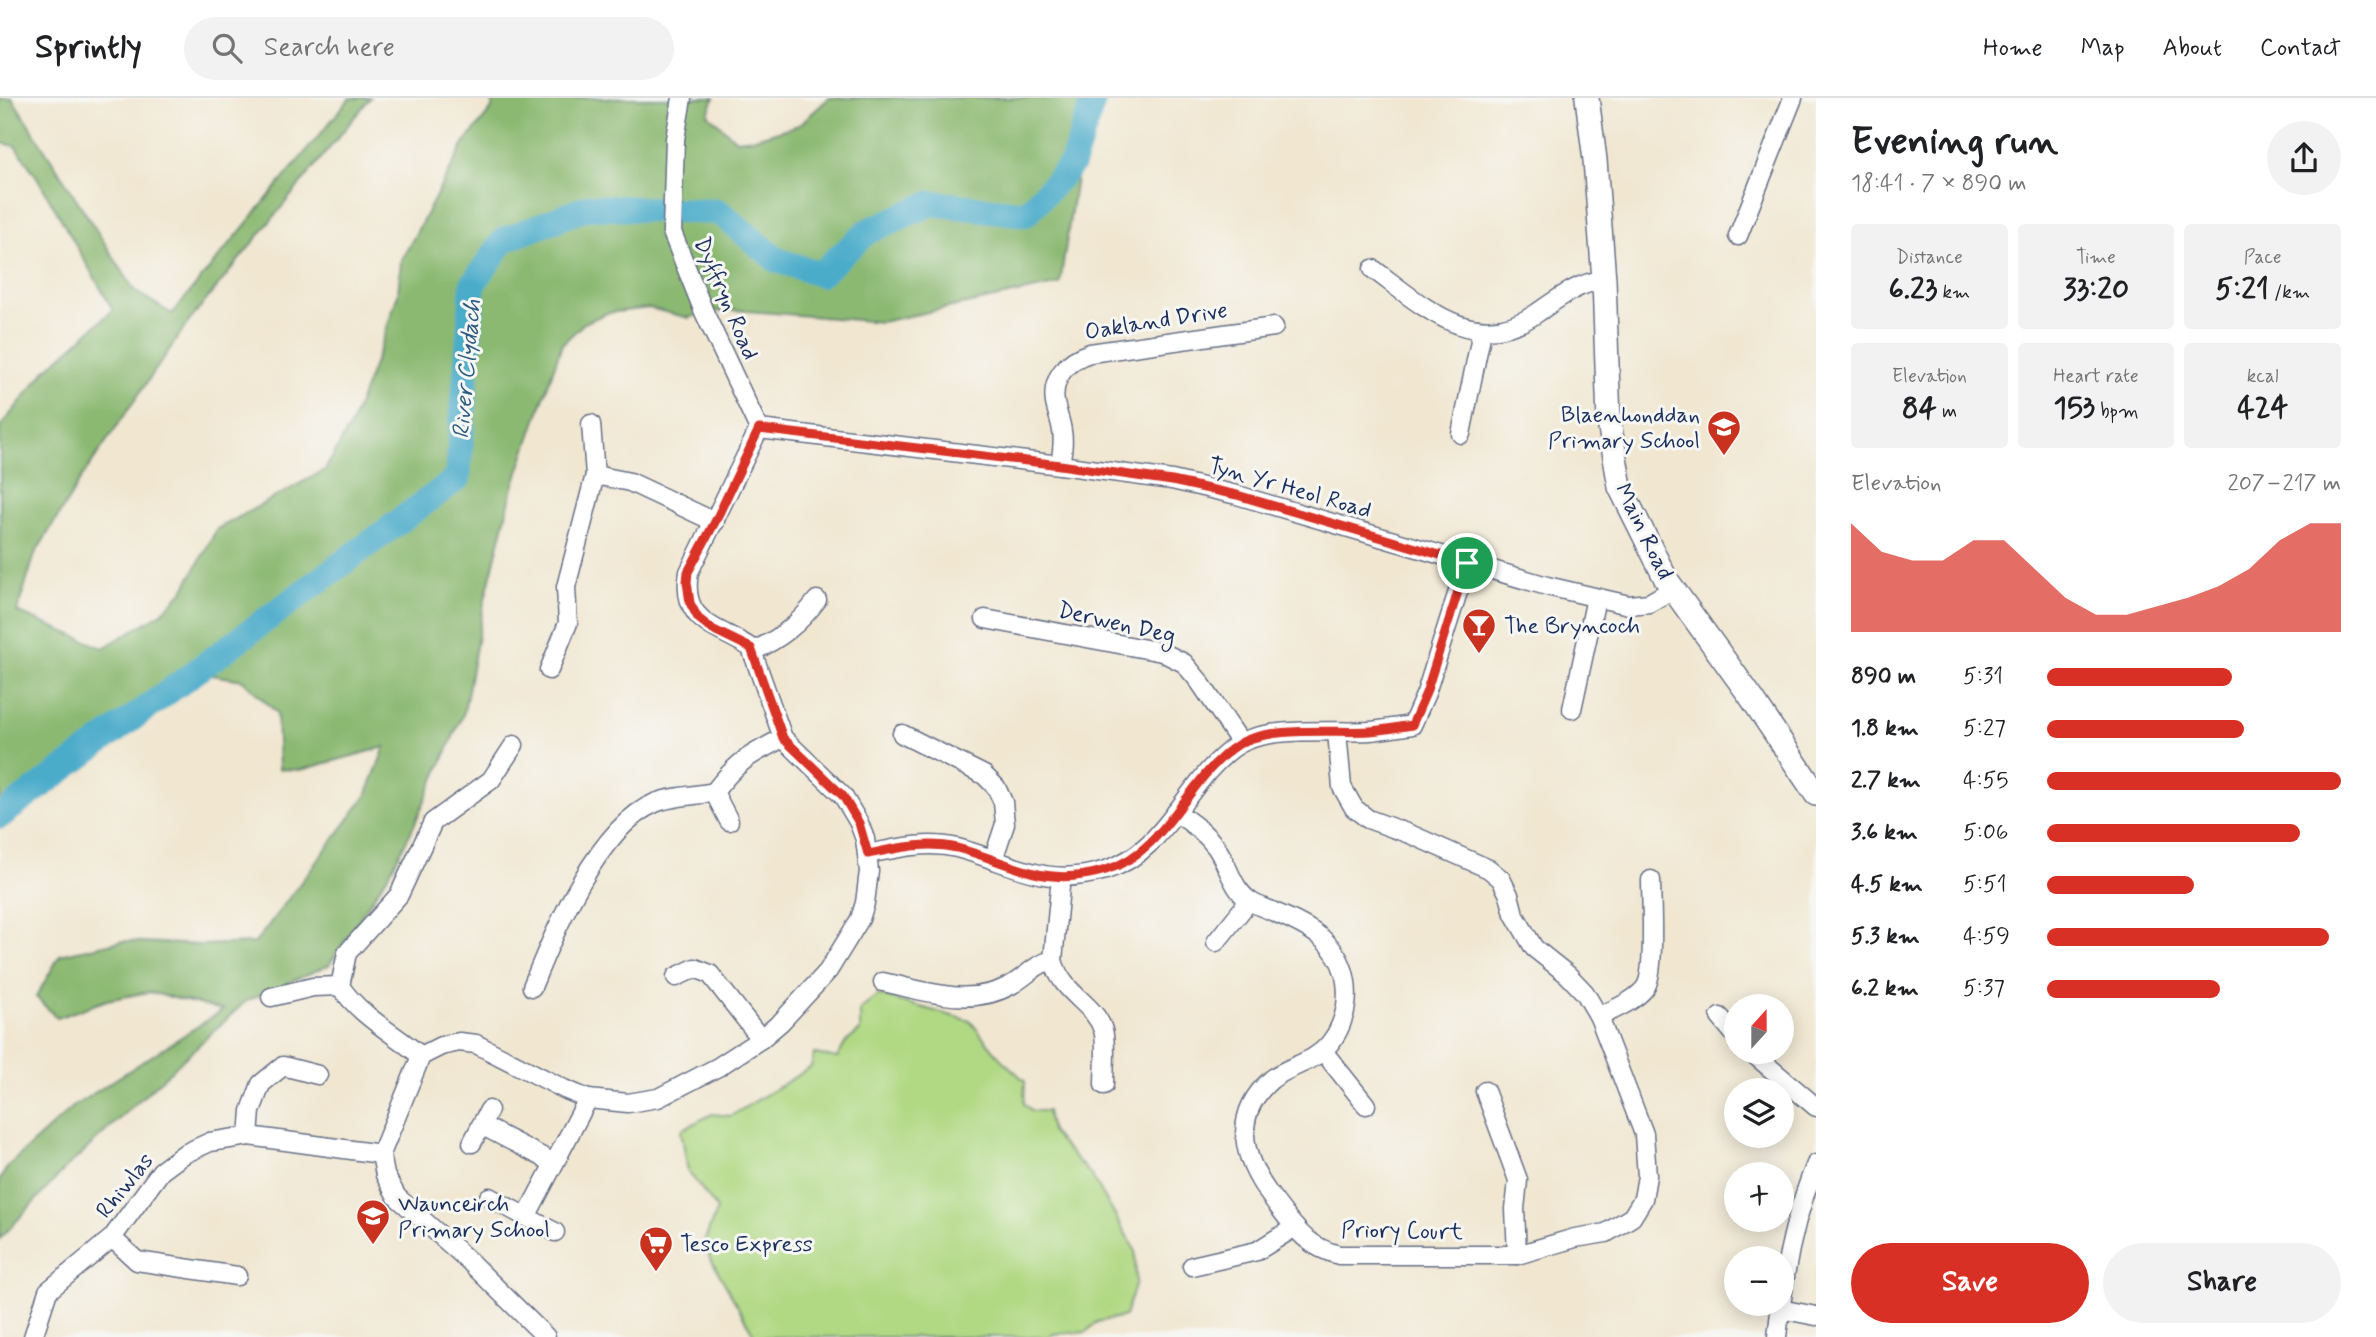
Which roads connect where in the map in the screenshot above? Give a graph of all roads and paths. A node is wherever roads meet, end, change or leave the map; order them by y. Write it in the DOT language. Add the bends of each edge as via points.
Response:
graph roads {
  1 [pos="682,98"];
  2 [pos="1587,98"];
  3 [pos="1793,98"];
  4 [pos="1738,236"];
  5 [pos="1373,269"];
  6 [pos="1604,280"];
  7 [pos="1274,327"];
  8 [pos="1482,331"];
  9 [pos="592,424"];
  10 [pos="759,429"];
  11 [pos="1461,434"];
  12 [pos="1060,465"];
  13 [pos="595,475"];
  14 [pos="715,522"];
  15 [pos="1467,563"];
  16 [pos="1673,589"];
  17 [pos="1596,598"];
  18 [pos="817,600"];
  19 [pos="985,619"];
  20 [pos="753,651"];
  21 [pos="549,670"];
  22 [pos="1572,709"];
  23 [pos="1337,732"];
  24 [pos="902,734"];
  25 [pos="783,738"];
  26 [pos="1241,743"];
  27 [pos="514,745"];
  28 [pos="714,792"];
  29 [pos="1816,794"];
  30 [pos="1176,812"];
  31 [pos="729,821"];
  32 [pos="868,854"];
  33 [pos="993,860"];
  34 [pos="1061,877"];
  35 [pos="1651,880"];
  36 [pos="1250,901"];
  37 [pos="1216,942"];
  38 [pos="1053,960"];
  39 [pos="676,977"];
  40 [pos="883,982"];
  41 [pos="340,986"];
  42 [pos="532,987"];
  43 [pos="271,997"];
  44 [pos="1600,1017"];
  45 [pos="1720,1017"];
  46 [pos="1724,1022"];
  47 [pos="761,1039"];
  48 [pos="1323,1051"];
  49 [pos="421,1056"];
  50 [pos="1765,1064"];
  51 [pos="318,1075"];
  52 [pos="1104,1085"];
  53 [pos="1485,1091"];
  54 [pos="588,1098"];
  55 [pos="1366,1105"];
  56 [pos="1816,1107"];
  57 [pos="249,1136"];
  58 [pos="472,1143"];
  59 [pos="381,1154"];
  60 [pos="554,1163"];
  61 [pos="1816,1166"];
  62 [pos="489,1197"];
  63 [pos="526,1217"];
  64 [pos="1295,1227"];
  65 [pos="555,1232"];
  66 [pos="112,1238"];
  67 [pos="1790,1246"];
  68 [pos="1517,1255"];
  69 [pos="1192,1266"];
  70 [pos="237,1276"];
  71 [pos="1794,1308"];
  72 [pos="1816,1315"];
  73 [pos="1780,1316"];
  74 [pos="33,1337"];
  75 [pos="546,1337"];
  76 [pos="1777,1337"];
  1 -- 10 [label="street, Dyffryn Road" via="675,139 672,232"];
  2 -- 6 [label="street, Main Road"];
  3 -- 4 [label="street"];
  5 -- 8 [label="street" via="1440,318"];
  6 -- 8 [label="street" via="1566,293 1521,324"];
  6 -- 16 [label="street, Main Road" via="1609,422 1620,487"];
  7 -- 12 [label="street, Oakland Drive" via="1073,359 1055,387 1062,430"];
  8 -- 11 [label="street"];
  9 -- 13 [label="street"];
  10 -- 12 [label="street, Tyn Yr Heol Road"];
  10 -- 14 [label="street"];
  12 -- 15 [label="street, Tyn Yr Heol Road" via="1237,495"];
  13 -- 14 [label="street" via="630,482"];
  13 -- 21 [label="street" via="566,587 568,623"];
  14 -- 20 [label="street" via="688,572 690,603 705,624"];
  15 -- 17 [label="street, Tyn Yr Heol Road"];
  15 -- 23 [label="street" via="1412,725"];
  16 -- 17 [label="street, Tyn Yr Heol Road" via="1648,603 1629,605"];
  16 -- 29 [label="street, Main Road"];
  17 -- 22 [label="street"];
  18 -- 20 [label="street" via="792,629"];
  19 -- 26 [label="street, Derwen Deg" via="1162,652 1184,663"];
  20 -- 25 [label="street"];
  23 -- 26 [label="street" via="1297,731"];
  23 -- 44 [label="street, Priory Court" via="1342,787 1354,808 1368,819 1496,874 1534,948 1569,975"];
  24 -- 33 [label="street" via="984,775 996,787 1005,824"];
  25 -- 28 [label="street" via="733,768"];
  25 -- 32 [label="street" via="843,796 859,823"];
  26 -- 30 [label="street" via="1207,770"];
  27 -- 41 [label="street" via="491,780 433,822 399,895 347,953"];
  28 -- 31 [label="street"];
  28 -- 42 [label="street" via="656,802 627,820 591,867 559,921"];
  30 -- 34 [label="street" via="1144,849 1107,870"];
  30 -- 36 [label="street, Priory Court" via="1203,832"];
  32 -- 33 [label="street" via="933,845"];
  32 -- 47 [label="street" via="868,887 860,919 828,971"];
  33 -- 34 [label="street" via="1040,876"];
  34 -- 38 [label="street"];
  35 -- 44 [label="street" via="1648,984"];
  36 -- 37 [label="street"];
  36 -- 48 [label="street, Priory Court" via="1314,930 1338,958 1346,982 1346,1007 1338,1031"];
  38 -- 40 [label="street" via="1043,961 1011,985 982,997 962,999"];
  38 -- 52 [label="street" via="1068,990 1096,1016 1104,1031"];
  39 -- 47 [label="street" via="695,968 710,974"];
  41 -- 43 [label="street"];
  41 -- 49 [label="street" via="361,1012"];
  44 -- 68 [label="street, Priory Court" via="1644,1134 1647,1176 1643,1199 1632,1217 1616,1229"];
  45 -- 46 [label="street"];
  47 -- 54 [label="street" via="658,1098 628,1103"];
  48 -- 55 [label="street"];
  48 -- 64 [label="street, Priory Court" via="1272,1080 1255,1099 1247,1123 1246,1148 1254,1171"];
  49 -- 54 [label="street" via="440,1046 476,1044"];
  49 -- 59 [label="street"];
  50 -- 56 [label="street"];
  51 -- 57 [label="street" via="283,1066 261,1084 251,1111"];
  53 -- 68 [label="street" via="1518,1180"];
  54 -- 60 [label="street"];
  57 -- 59 [label="street, Rhiwlas"];
  57 -- 66 [label="street, Rhiwlas" via="211,1142 161,1171"];
  58 -- 60 [label="street" via="485,1118"];
  59 -- 75 [label="street" via="385,1175 397,1197"];
  60 -- 63 [label="street"];
  61 -- 67 [label="street"];
  62 -- 63 [label="street"];
  63 -- 65 [label="street"];
  64 -- 68 [label="street, Priory Court" via="1320,1250 1339,1255"];
  64 -- 69 [label="street" via="1257,1251"];
  66 -- 70 [label="street" via="137,1261"];
  66 -- 74 [label="street, Rhiwlas" via="48,1291"];
  71 -- 72 [label="street"];
  73 -- 76 [label="street"];
}
